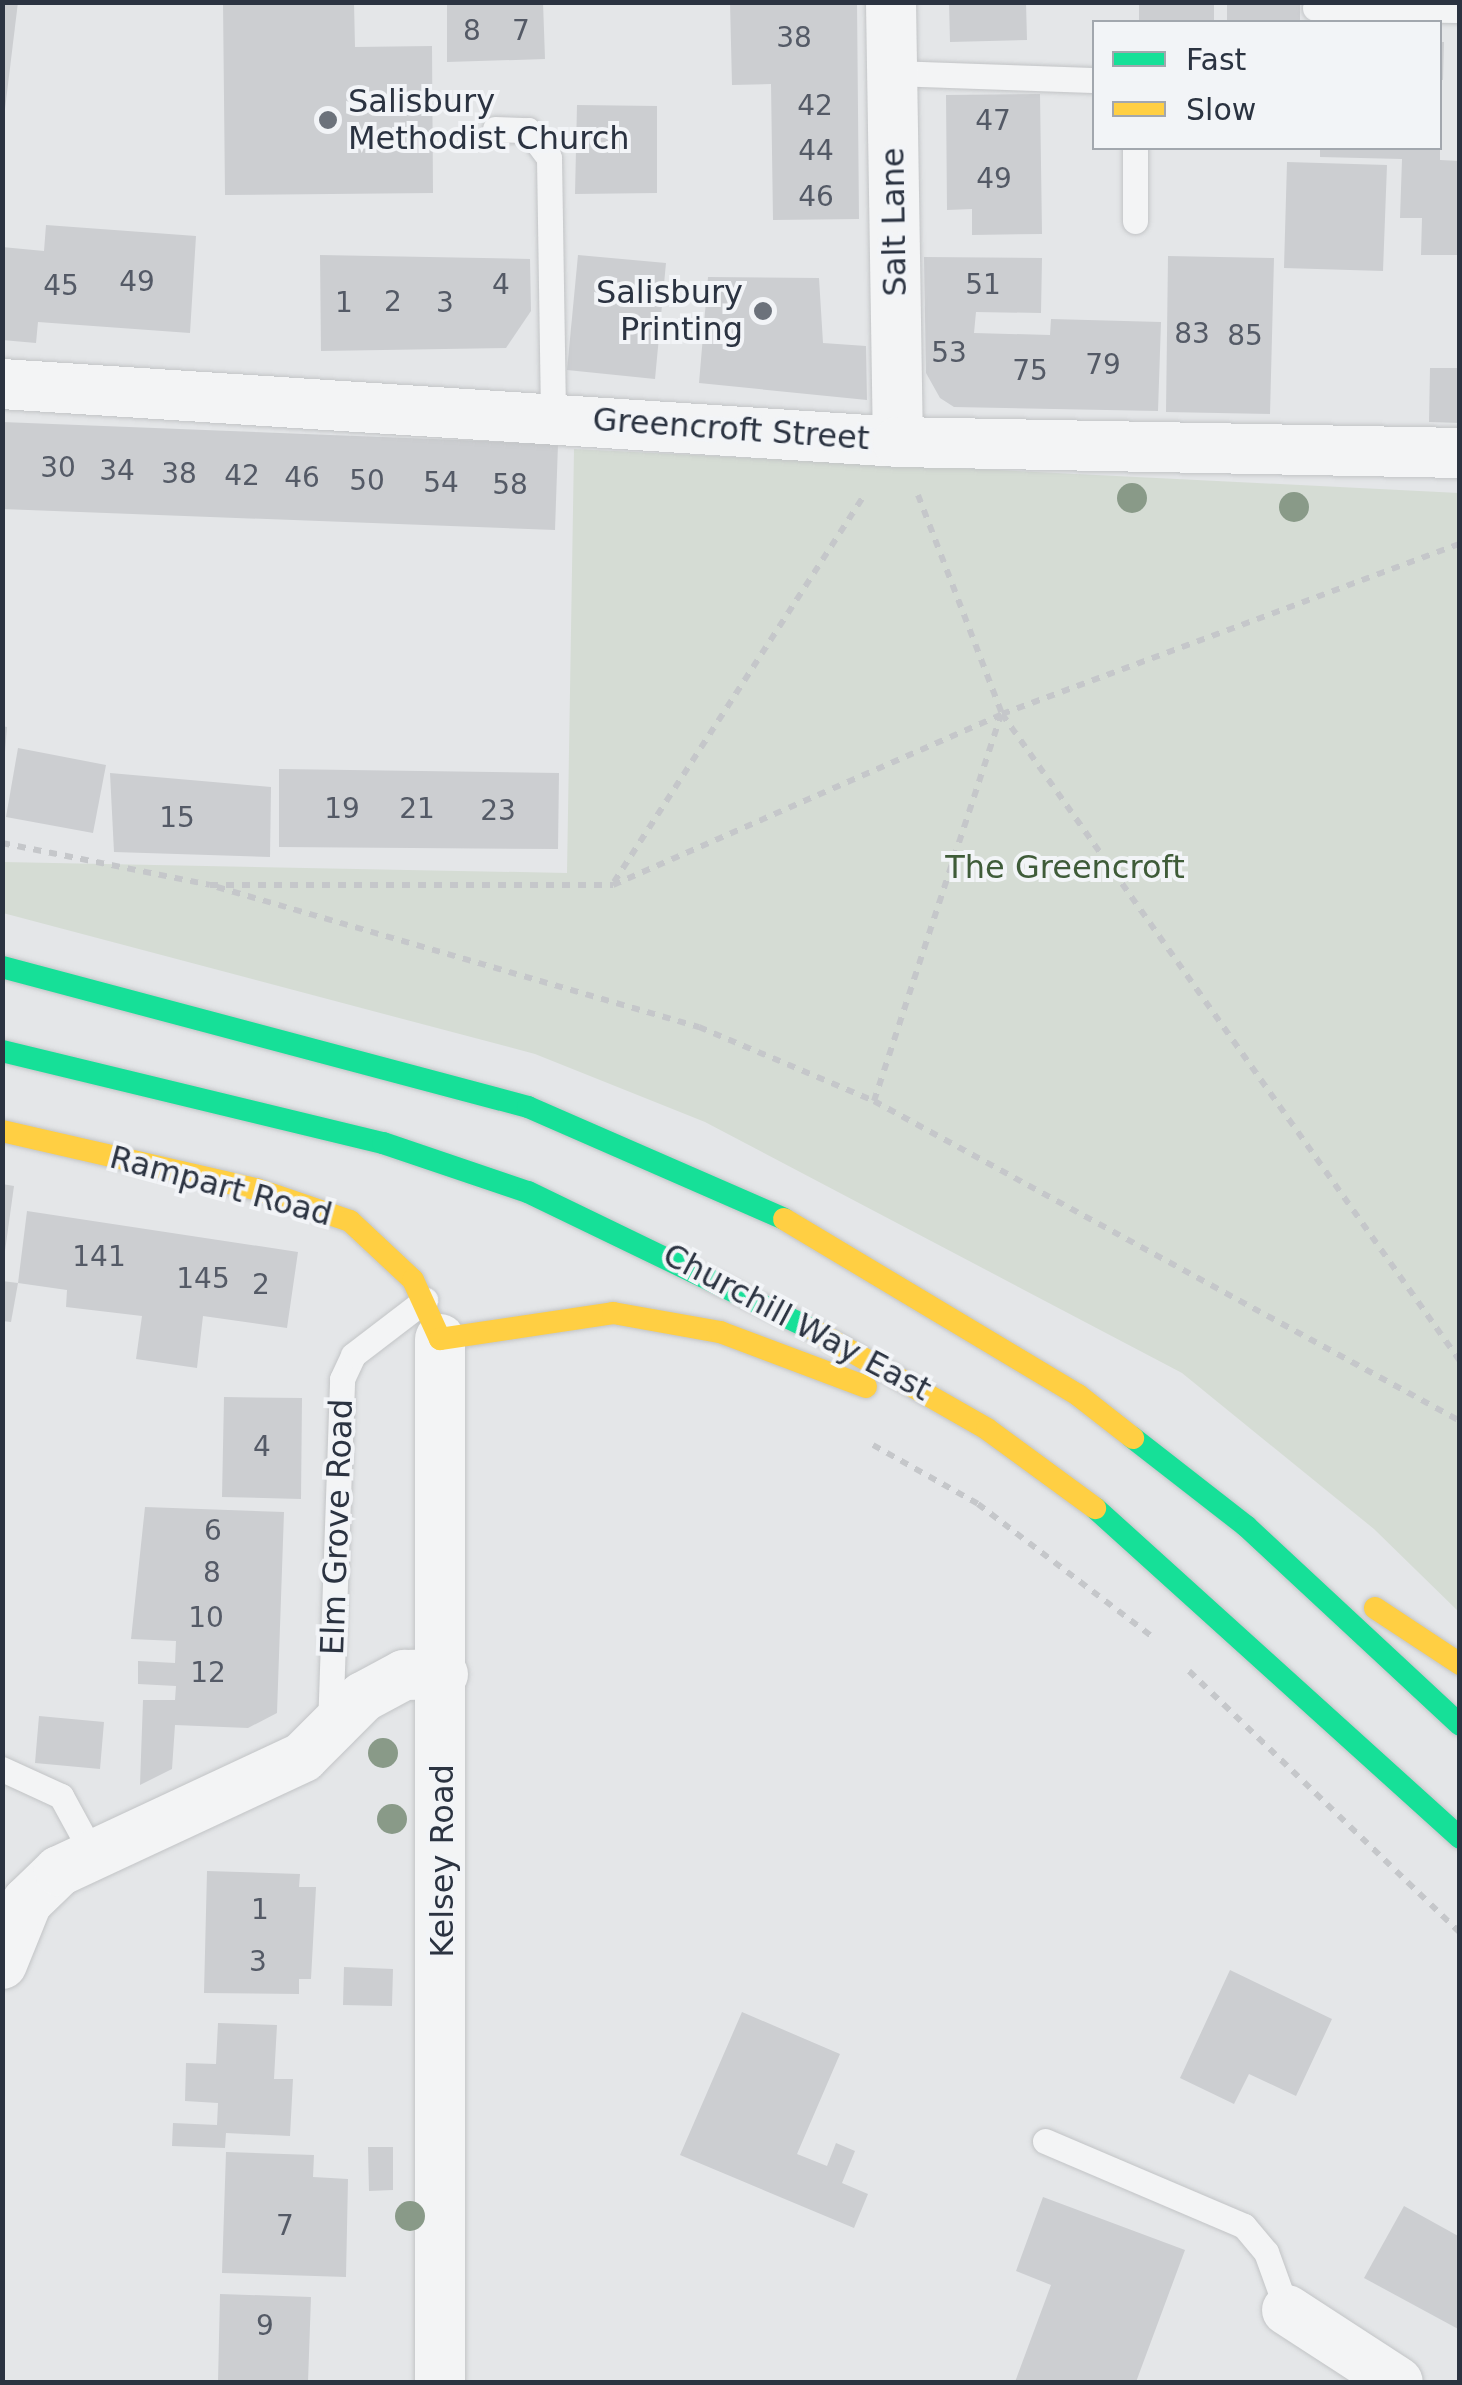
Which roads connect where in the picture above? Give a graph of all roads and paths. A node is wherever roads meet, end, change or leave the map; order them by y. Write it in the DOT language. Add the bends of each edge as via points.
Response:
graph roads {
  1 [pos="891,2"];
  2 [pos="1315,8"];
  3 [pos="1460,10"];
  4 [pos="892,73"];
  5 [pos="1092,80"];
  6 [pos="495,129"];
  7 [pos="1135,150"];
  8 [pos="1135,221"];
  9 [pos="2,384"];
  10 [pos="552,415"];
  11 [pos="898,442"];
  12 [pos="1460,453"];
  13 [pos="1460,544"];
  14 [pos="1002,714"];
  15 [pos="2,844"];
  16 [pos="210,885"];
  17 [pos="612,885"];
  18 [pos="2,967"];
  19 [pos="2,1051"];
  20 [pos="874,1101"];
  21 [pos="2,1131"];
  22 [pos="432,1320"];
  23 [pos="1460,1361"];
  24 [pos="1460,1421"];
  25 [pos="987,1429"];
  26 [pos="860,1438"];
  27 [pos="1246,1526"];
  28 [pos="1159,1642"];
  29 [pos="1173,1656"];
  30 [pos="1460,1664"];
  31 [pos="443,1674"];
  32 [pos="1460,1724"];
  33 [pos="330,1732"];
  34 [pos="2,1769"];
  35 [pos="1460,1838"];
  36 [pos="91,1851"];
  37 [pos="1460,1933"];
  38 [pos="2,1964"];
  39 [pos="1045,2141"];
  40 [pos="1287,2310"];
  41 [pos="440,2382"];
  42 [pos="1398,2382"];
  1 -- 4 [label="street, Salt Lane"];
  2 -- 3 [label="lane"];
  4 -- 5 [label="lane"];
  4 -- 11 [label="street, Salt Lane"];
  6 -- 10 [label="lane" via="528,130 548,158"];
  7 -- 8 [label="lane"];
  9 -- 10 [label="street, Greencroft Street"];
  10 -- 11 [label="street, Greencroft Street"];
  11 -- 12 [label="street, Greencroft Street"];
  11 -- 14 [label="path"];
  11 -- 17 [label="path"];
  13 -- 14 [label="path"];
  14 -- 17 [label="path"];
  14 -- 20 [label="path"];
  14 -- 23 [label="path"];
  15 -- 16 [label="path"];
  16 -- 17 [label="path"];
  16 -- 20 [label="path" via="699,1027"];
  18 -- 27 [label="main road" via="401,1069 691,1171 1008,1346"];
  19 -- 25 [label="main road, Churchill Way East" via="383,1143 528,1192 735,1287"];
  20 -- 24 [label="path"];
  21 -- 22 [label="main road, Rampart Road" via="317,1206 374,1236"];
  22 -- 25 [label="main road" via="576,1314 681,1322"];
  22 -- 31 [label="street, Kelsey Road"];
  22 -- 33 [label="lane, Elm Grove Road" via="353,1355 342,1379"];
  25 -- 35 [label="main road, Churchill Way East" via="1141,1542"];
  26 -- 28 [label="path" via="978,1504"];
  27 -- 30 [label="main road"];
  27 -- 32 [label="main road"];
  29 -- 37 [label="path"];
  31 -- 33 [label="street, Elm Grove Road" via="404,1676 363,1697"];
  31 -- 41 [label="street, Kelsey Road"];
  33 -- 36 [label="street, Elm Grove Road" via="266,1778"];
  34 -- 36 [label="lane" via="61,1796"];
  36 -- 38 [label="street, Elm Grove Road" via="26,1902"];
  39 -- 40 [label="lane" via="1244,2226 1266,2252"];
  40 -- 42 [label="street"];
}
